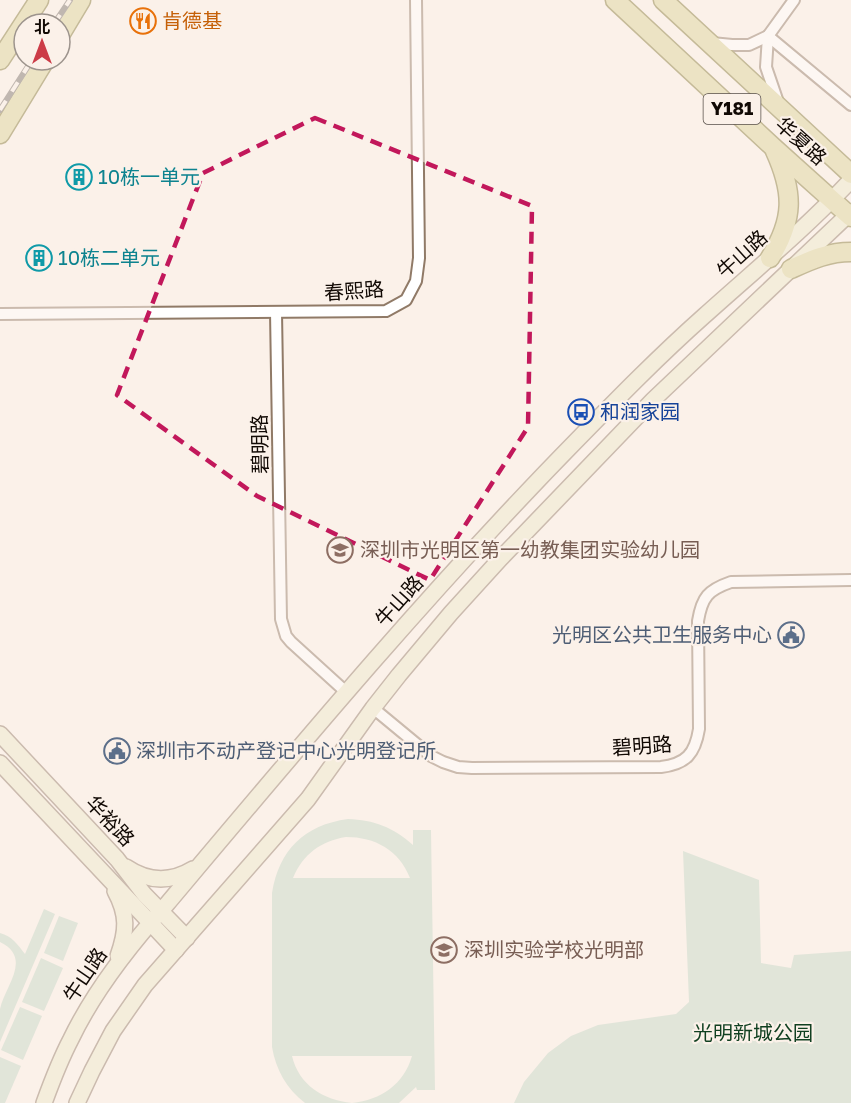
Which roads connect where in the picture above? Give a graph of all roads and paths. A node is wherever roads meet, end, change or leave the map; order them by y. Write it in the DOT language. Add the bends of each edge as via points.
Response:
graph roads {
  1 [pos="39,0"];
  2 [pos="81,0"];
  3 [pos="416,0"];
  4 [pos="615,0"];
  5 [pos="663,0"];
  6 [pos="794,0"];
  7 [pos="72,15"];
  8 [pos="768,36"];
  9 [pos="708,42"];
  10 [pos="0,60"];
  11 [pos="38,72"];
  12 [pos="851,105"];
  13 [pos="781,110"];
  14 [pos="0,134"];
  15 [pos="773,147"];
  16 [pos="851,174"];
  17 [pos="851,180"];
  18 [pos="833,200"];
  19 [pos="850,214"];
  20 [pos="851,252"];
  21 [pos="770,258"];
  22 [pos="791,269"];
  23 [pos="276,312"];
  24 [pos="0,314"];
  25 [pos="851,580"];
  26 [pos="346,692"];
  27 [pos="373,708"];
  28 [pos="0,734"];
  29 [pos="0,763"];
  30 [pos="117,860"];
  31 [pos="204,860"];
  32 [pos="104,873"];
  33 [pos="155,917"];
  34 [pos="187,938"];
  35 [pos="176,950"];
  36 [pos="109,975"];
  37 [pos="44,1103"];
  38 [pos="77,1103"];
  1 -- 10 [label="main road"];
  2 -- 7 [label="main road"];
  3 -- 23 [label="street, 春熙路" via="416,281 406,300 386,310"];
  4 -- 15 [label="main road, 华夏路 / Y181"];
  5 -- 9 [label="main road, 华夏路 / Y181"];
  6 -- 8 [label="street"];
  8 -- 9 [label="street" via="749,45"];
  8 -- 12 [label="street"];
  8 -- 13 [label="street" via="766,68"];
  9 -- 13 [label="main road, 华夏路 / Y181"];
  11 -- 14 [label="main road"];
  13 -- 16 [label="main road, 华夏路 / Y181"];
  15 -- 18 [label="main road, 华夏路 / Y181"];
  15 -- 21 [label="main road" via="784,174 789,206 785,232"];
  17 -- 18 [label="street, 牛山路"];
  18 -- 19 [label="main road, 华夏路 / Y181"];
  18 -- 21 [label="street, 牛山路"];
  19 -- 22 [label="street"];
  20 -- 22 [label="main road" via="818,257"];
  21 -- 26 [label="street, 牛山路" via="703,317 509,509"];
  22 -- 27 [label="street" via="653,400 509,550"];
  23 -- 24 [label="street, 春熙路"];
  23 -- 26 [label="street, 碧明路" via="281,619 291,642"];
  25 -- 27 [label="street, 碧明路" via="731,582 710,592 700,608 698,621 697,743 684,761 674,765 458,767 431,756"];
  26 -- 31 [label="street, 牛山路"];
  27 -- 34 [label="street" via="308,799"];
  28 -- 30 [label="street, 华裕路"];
  29 -- 32 [label="street, 华裕路"];
  30 -- 31 [label="street" via="138,874 161,880 182,875"];
  30 -- 33 [label="street, 华裕路" via="144,894"];
  31 -- 33 [label="street, 牛山路"];
  32 -- 33 [label="street, 华裕路"];
  32 -- 36 [label="street" via="120,900 125,920 122,945"];
  33 -- 34 [label="street, 华裕路"];
  33 -- 35 [label="street, 华裕路"];
  33 -- 36 [label="street, 牛山路"];
  34 -- 35 [label="street"];
  35 -- 38 [label="street" via="130,1005"];
  36 -- 37 [label="street, 牛山路" via="71,1039"];
}
